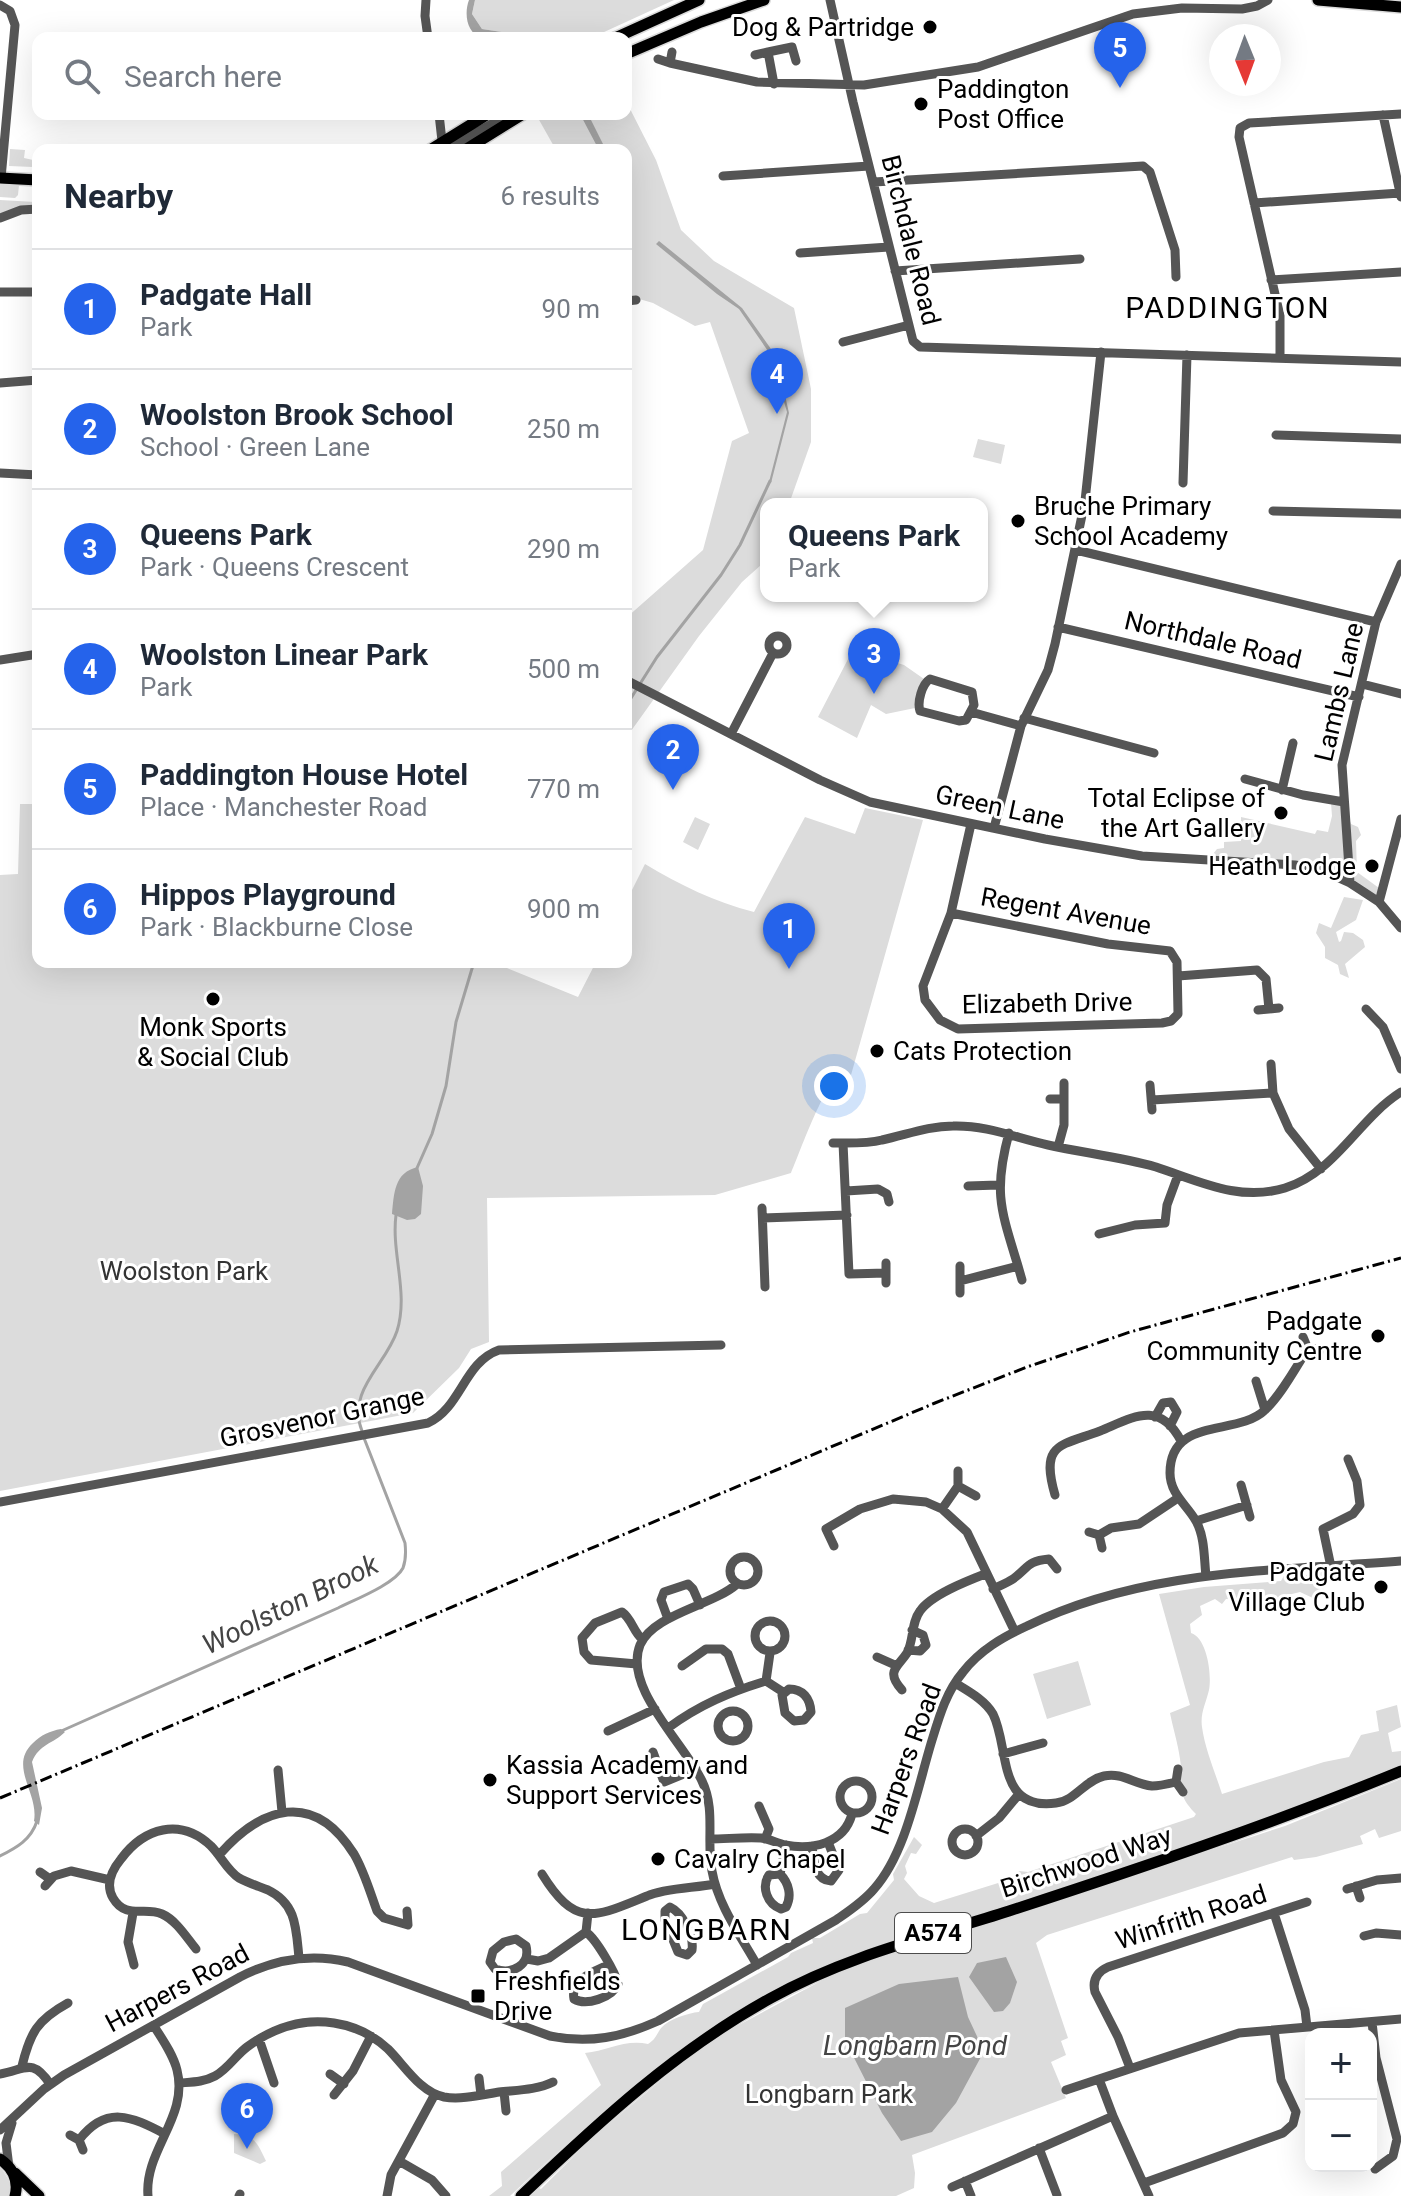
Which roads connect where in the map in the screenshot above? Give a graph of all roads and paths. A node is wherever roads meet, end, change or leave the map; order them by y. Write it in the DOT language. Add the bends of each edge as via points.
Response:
graph roads {
  1 [pos="426,0"];
  2 [pos="699,0"];
  3 [pos="764,0"];
  4 [pos="830,0"];
  5 [pos="1268,0"];
  6 [pos="1318,0"];
  7 [pos="0,5"];
  8 [pos="1401,7"];
  9 [pos="427,32"];
  10 [pos="628,32"];
  11 [pos="632,51"];
  12 [pos="768,52"];
  13 [pos="755,55"];
  14 [pos="658,59"];
  15 [pos="796,61"];
  16 [pos="774,84"];
  17 [pos="849,85"];
  18 [pos="4,107"];
  19 [pos="1401,114"];
  20 [pos="1383,115"];
  21 [pos="440,120"];
  22 [pos="480,120"];
  23 [pos="499,120"];
  24 [pos="513,120"];
  25 [pos="443,144"];
  26 [pos="446,144"];
  27 [pos="453,144"];
  28 [pos="475,144"];
  29 [pos="869,166"];
  30 [pos="723,176"];
  31 [pos="1,178"];
  32 [pos="32,180"];
  33 [pos="874,182"];
  34 [pos="1400,195"];
  35 [pos="1254,203"];
  36 [pos="32,209"];
  37 [pos="0,218"];
  38 [pos="889,247"];
  39 [pos="800,253"];
  40 [pos="1080,259"];
  41 [pos="895,271"];
  42 [pos="1401,272"];
  43 [pos="1176,277"];
  44 [pos="1271,280"];
  45 [pos="0,292"];
  46 [pos="32,292"];
  47 [pos="909,325"];
  48 [pos="843,342"];
  49 [pos="1101,352"];
  50 [pos="1187,355"];
  51 [pos="1280,358"];
  52 [pos="1401,362"];
  53 [pos="32,380"];
  54 [pos="0,383"];
  55 [pos="1276,435"];
  56 [pos="1401,439"];
  57 [pos="0,473"];
  58 [pos="32,475"];
  59 [pos="1183,484"];
  60 [pos="1273,511"];
  61 [pos="1401,514"];
  62 [pos="1076,550"];
  63 [pos="1401,564"];
  64 [pos="1376,622"];
  65 [pos="1058,627"];
  66 [pos="773,653"];
  67 [pos="32,655"];
  68 [pos="0,660"];
  69 [pos="632,684"];
  70 [pos="1362,684"];
  71 [pos="1401,694"];
  72 [pos="1359,697"];
  73 [pos="971,712"];
  74 [pos="1022,722"];
  75 [pos="731,734"];
  76 [pos="1293,743"];
  77 [pos="1154,753"];
  78 [pos="1245,779"];
  79 [pos="1282,790"];
  80 [pos="1344,802"];
  81 [pos="1401,819"];
  82 [pos="971,824"];
  83 [pos="994,828"];
  84 [pos="1350,883"];
  85 [pos="1379,902"];
  86 [pos="951,913"];
  87 [pos="1401,928"];
  88 [pos="1178,976"];
  89 [pos="1269,1009"];
  90 [pos="1366,1009"];
  91 [pos="1271,1064"];
  92 [pos="1401,1069"];
  93 [pos="1064,1083"];
  94 [pos="1150,1085"];
  95 [pos="1273,1093"];
  96 [pos="1399,1097"];
  97 [pos="1050,1099"];
  98 [pos="1064,1099"];
  99 [pos="1009,1133"];
  100 [pos="1058,1147"];
  101 [pos="1321,1169"];
  102 [pos="1178,1175"];
  103 [pos="998,1185"];
  104 [pos="968,1186"];
  105 [pos="846,1191"];
  106 [pos="889,1202"];
  107 [pos="847,1215"];
  108 [pos="1165,1223"];
  109 [pos="1099,1234"];
  110 [pos="1165,1236"];
  111 [pos="960,1266"];
  112 [pos="1018,1266"];
  113 [pos="886,1273"];
  114 [pos="1022,1280"];
  115 [pos="960,1281"];
  116 [pos="765,1287"];
  117 [pos="960,1293"];
  118 [pos="1303,1337"];
  119 [pos="721,1345"];
  120 [pos="1308,1349"];
  121 [pos="1323,1349"];
  122 [pos="1256,1381"];
  123 [pos="1265,1410"];
  124 [pos="1155,1417"];
  125 [pos="1170,1426"];
  126 [pos="1181,1441"];
  127 [pos="1348,1459"];
  128 [pos="958,1471"];
  129 [pos="1241,1485"];
  130 [pos="958,1486"];
  131 [pos="1055,1495"];
  132 [pos="976,1496"];
  133 [pos="1178,1498"];
  134 [pos="0,1502"];
  135 [pos="1247,1505"];
  136 [pos="942,1509"];
  137 [pos="1250,1517"];
  138 [pos="821,1519"];
  139 [pos="1196,1521"];
  140 [pos="826,1529"];
  141 [pos="834,1546"];
  142 [pos="1056,1548"];
  143 [pos="1102,1548"];
  144 [pos="1049,1559"];
  145 [pos="1401,1561"];
  146 [pos="1331,1567"];
  147 [pos="1057,1569"];
  148 [pos="985,1574"];
  149 [pos="1206,1576"];
  150 [pos="737,1584"];
  151 [pos="993,1589"];
  152 [pos="700,1605"];
  153 [pos="668,1619"];
  154 [pos="912,1630"];
  155 [pos="1015,1632"];
  156 [pos="643,1640"];
  157 [pos="908,1650"];
  158 [pos="770,1653"];
  159 [pos="877,1657"];
  160 [pos="637,1664"];
  161 [pos="895,1665"];
  162 [pos="682,1666"];
  163 [pos="766,1681"];
  164 [pos="955,1683"];
  165 [pos="902,1690"];
  166 [pos="736,1691"];
  167 [pos="783,1692"];
  168 [pos="655,1709"];
  169 [pos="730,1710"];
  170 [pos="668,1728"];
  171 [pos="608,1731"];
  172 [pos="1043,1743"];
  173 [pos="653,1752"];
  174 [pos="1003,1754"];
  175 [pos="696,1769"];
  176 [pos="1178,1769"];
  177 [pos="278,1770"];
  178 [pos="1401,1771"];
  179 [pos="1176,1782"];
  180 [pos="1183,1792"];
  181 [pos="1019,1794"];
  182 [pos="759,1806"];
  183 [pos="282,1812"];
  184 [pos="852,1814"];
  185 [pos="976,1836"];
  186 [pos="710,1839"];
  187 [pos="765,1839"];
  188 [pos="828,1842"];
  189 [pos="786,1845"];
  190 [pos="812,1846"];
  191 [pos="219,1855"];
  192 [pos="40,1872"];
  193 [pos="542,1874"];
  194 [pos="780,1874"];
  195 [pos="1401,1878"];
  196 [pos="110,1880"];
  197 [pos="715,1884"];
  198 [pos="669,1892"];
  199 [pos="1360,1898"];
  200 [pos="1307,1902"];
  201 [pos="670,1907"];
  202 [pos="407,1911"];
  203 [pos="133,1913"];
  204 [pos="588,1913"];
  205 [pos="1274,1913"];
  206 [pos="1367,1921"];
  207 [pos="586,1932"];
  208 [pos="1401,1935"];
  209 [pos="198,1950"];
  210 [pos="299,1958"];
  211 [pos="527,1959"];
  212 [pos="608,1965"];
  213 [pos="757,1965"];
  214 [pos="135,1967"];
  215 [pos="68,2003"];
  216 [pos="1401,2019"];
  217 [pos="1372,2022"];
  218 [pos="154,2026"];
  219 [pos="1307,2027"];
  220 [pos="1274,2030"];
  221 [pos="371,2036"];
  222 [pos="259,2039"];
  223 [pos="22,2066"];
  224 [pos="1130,2068"];
  225 [pos="0,2074"];
  226 [pos="330,2074"];
  227 [pos="479,2078"];
  228 [pos="1099,2079"];
  229 [pos="553,2082"];
  230 [pos="180,2083"];
  231 [pos="274,2083"];
  232 [pos="50,2084"];
  233 [pos="344,2084"];
  234 [pos="1066,2090"];
  235 [pos="504,2092"];
  236 [pos="435,2094"];
  237 [pos="334,2095"];
  238 [pos="481,2095"];
  239 [pos="506,2111"];
  240 [pos="16,2116"];
  241 [pos="1113,2116"];
  242 [pos="0,2130"];
  243 [pos="165,2134"];
  244 [pos="77,2142"];
  245 [pos="1039,2148"];
  246 [pos="399,2161"];
  247 [pos="7,2165"];
  248 [pos="1377,2168"];
  249 [pos="440,2171"];
  250 [pos="432,2180"];
  251 [pos="965,2181"];
  252 [pos="1144,2183"];
  253 [pos="952,2187"];
  254 [pos="1058,2194"];
  255 [pos="15,2196"];
  256 [pos="39,2196"];
  257 [pos="148,2196"];
  258 [pos="387,2196"];
  259 [pos="446,2196"];
  260 [pos="521,2196"];
  261 [pos="971,2196"];
  262 [pos="1149,2196"];
  1 -- 9 [label="street"];
  2 -- 10 [label="main road"];
  3 -- 11 [label="main road"];
  4 -- 17 [label="street, Birchdale Road"];
  5 -- 17 [label="street" via="1251,8 1133,14 978,67"];
  6 -- 8 [label="main road"];
  7 -- 18 [label="street" via="10,11 15,25"];
  12 -- 13 [label="street"];
  12 -- 15 [label="street" via="792,47"];
  12 -- 16 [label="street"];
  14 -- 16 [label="street" via="671,57 734,78"];
  16 -- 17 [label="street"];
  17 -- 29 [label="street, Birchdale Road"];
  18 -- 31 [label="street"];
  19 -- 20 [label="street"];
  20 -- 34 [label="street"];
  20 -- 35 [label="street" via="1244,124 1239,137"];
  21 -- 25 [label="street"];
  22 -- 26 [label="main road"];
  23 -- 27 [label="street"];
  24 -- 28 [label="main road"];
  29 -- 30 [label="street"];
  29 -- 33 [label="street, Birchdale Road"];
  31 -- 32 [label="main road"];
  33 -- 38 [label="street, Birchdale Road"];
  33 -- 43 [label="street" via="1143,166 1150,172 1175,250"];
  34 -- 35 [label="street"];
  35 -- 44 [label="street"];
  36 -- 37 [label="street"];
  38 -- 39 [label="street"];
  38 -- 41 [label="street, Birchdale Road"];
  40 -- 41 [label="street"];
  41 -- 47 [label="street, Birchdale Road"];
  42 -- 44 [label="street"];
  44 -- 51 [label="street" via="1280,321"];
  45 -- 46 [label="street"];
  47 -- 48 [label="street"];
  47 -- 49 [label="street, Birchdale Road" via="913,341 924,348"];
  49 -- 50 [label="street, Birchdale Road"];
  49 -- 62 [label="street"];
  50 -- 51 [label="street, Birchdale Road"];
  50 -- 59 [label="street"];
  51 -- 52 [label="street, Birchdale Road"];
  53 -- 54 [label="street"];
  55 -- 56 [label="street"];
  57 -- 58 [label="street"];
  60 -- 61 [label="street"];
  62 -- 64 [label="street"];
  62 -- 65 [label="street"];
  63 -- 64 [label="street, Lambs Lane"];
  64 -- 70 [label="street, Lambs Lane"];
  65 -- 72 [label="street, Northdale Road"];
  65 -- 74 [label="street" via="1048,670"];
  66 -- 75 [label="street"];
  67 -- 68 [label="street"];
  69 -- 75 [label="street, Green Lane"];
  70 -- 71 [label="street"];
  70 -- 72 [label="street, Lambs Lane"];
  72 -- 80 [label="street, Lambs Lane" via="1342,765"];
  73 -- 73 [label="street" via="962,721 923,713 919,706 925,683 933,679 970,690 975,698"];
  73 -- 74 [label="street"];
  74 -- 77 [label="street"];
  74 -- 83 [label="street"];
  75 -- 82 [label="street, Green Lane" via="848,794"];
  76 -- 79 [label="street"];
  78 -- 79 [label="street"];
  79 -- 80 [label="street"];
  80 -- 84 [label="street, Lambs Lane"];
  81 -- 85 [label="street"];
  82 -- 83 [label="street, Green Lane"];
  82 -- 86 [label="street, Elizabeth Drive"];
  83 -- 84 [label="street, Green Lane" via="1142,856 1309,867"];
  84 -- 85 [label="street, Green Lane"];
  85 -- 87 [label="street, Green Lane"];
  86 -- 88 [label="street, Regent Avenue" via="1173,953"];
  86 -- 88 [label="street, Elizabeth Drive" via="923,986 925,1000 951,1028 1162,1023 1174,1019 1178,1010"];
  88 -- 89 [label="street" via="1257,970 1266,979"];
  90 -- 92 [label="street" via="1387,1033"];
  91 -- 95 [label="street"];
  93 -- 98 [label="street"];
  94 -- 95 [label="street" via="1152,1105"];
  95 -- 101 [label="street" via="1289,1129"];
  96 -- 101 [label="street" via="1362,1124"];
  97 -- 98 [label="street"];
  98 -- 100 [label="street"];
  99 -- 100 [label="street"];
  99 -- 103 [label="street"];
  99 -- 105 [label="street" via="938,1127 881,1141 838,1143"];
  100 -- 102 [label="street"];
  101 -- 102 [label="street" via="1287,1187 1254,1193"];
  102 -- 108 [label="street"];
  103 -- 104 [label="street"];
  103 -- 112 [label="street"];
  105 -- 106 [label="street" via="878,1189"];
  105 -- 107 [label="street"];
  107 -- 113 [label="street" via="844,1274"];
  107 -- 116 [label="street" via="763,1213"];
  108 -- 109 [label="street"];
  108 -- 110 [label="street"];
  111 -- 115 [label="street"];
  112 -- 114 [label="street"];
  112 -- 115 [label="street"];
  115 -- 117 [label="street"];
  118 -- 120 [label="street"];
  119 -- 134 [label="street, Grosvenor Grange" via="499,1350 479,1362 438,1418 428,1423"];
  120 -- 121 [label="street"];
  120 -- 123 [label="street"];
  122 -- 123 [label="street"];
  123 -- 126 [label="street"];
  124 -- 125 [label="street"];
  124 -- 125 [label="street" via="1163,1403 1171,1402 1177,1412"];
  124 -- 131 [label="street" via="1134,1415 1059,1446 1051,1458"];
  125 -- 126 [label="street"];
  126 -- 133 [label="street" via="1170,1474"];
  127 -- 146 [label="street" via="1360,1505 1323,1529"];
  128 -- 130 [label="street"];
  129 -- 135 [label="street"];
  130 -- 132 [label="street"];
  130 -- 136 [label="street"];
  133 -- 139 [label="street"];
  133 -- 143 [label="street" via="1139,1524 1094,1533"];
  135 -- 137 [label="street"];
  135 -- 139 [label="street"];
  136 -- 140 [label="street" via="907,1499 884,1501"];
  136 -- 148 [label="street" via="967,1532"];
  138 -- 140 [label="street"];
  139 -- 149 [label="street"];
  140 -- 141 [label="street"];
  142 -- 144 [label="street"];
  144 -- 147 [label="street"];
  144 -- 151 [label="street" via="1026,1564"];
  145 -- 146 [label="street, Harpers Road"];
  146 -- 149 [label="street, Harpers Road"];
  148 -- 151 [label="street"];
  148 -- 154 [label="street" via="928,1603"];
  149 -- 155 [label="street, Harpers Road" via="1106,1594"];
  150 -- 152 [label="street"];
  151 -- 155 [label="street"];
  152 -- 153 [label="street"];
  152 -- 153 [label="street" via="688,1584 664,1592 661,1600"];
  153 -- 156 [label="street"];
  154 -- 157 [label="street"];
  154 -- 157 [label="street" via="923,1635 926,1645 920,1651"];
  155 -- 164 [label="street, Harpers Road" via="980,1654"];
  156 -- 160 [label="street"];
  156 -- 160 [label="street" via="622,1612 595,1623 582,1638 591,1660"];
  157 -- 161 [label="street"];
  158 -- 163 [label="street"];
  159 -- 161 [label="street"];
  160 -- 168 [label="street"];
  161 -- 165 [label="street"];
  162 -- 166 [label="street" via="706,1649 722,1649 728,1654"];
  163 -- 166 [label="street"];
  163 -- 167 [label="street"];
  164 -- 174 [label="street" via="989,1708"];
  164 -- 213 [label="street, Harpers Road" via="900,1841 880,1881 846,1913"];
  166 -- 169 [label="street"];
  166 -- 170 [label="street"];
  168 -- 170 [label="street"];
  168 -- 171 [label="street"];
  170 -- 175 [label="street"];
  172 -- 174 [label="street"];
  173 -- 175 [label="street" via="664,1782"];
  174 -- 181 [label="street"];
  175 -- 186 [label="street" via="708,1797"];
  176 -- 179 [label="street"];
  177 -- 183 [label="street"];
  178 -- 260 [label="main road, Birchwood Way / A574" via="1251,1830 885,1948 774,1996 662,2068"];
  179 -- 180 [label="street"];
  179 -- 181 [label="street" via="1151,1786 1126,1777 1100,1777 1054,1803"];
  181 -- 185 [label="street"];
  182 -- 187 [label="street" via="769,1829"];
  183 -- 191 [label="street" via="258,1820"];
  183 -- 202 [label="street" via="327,1822 355,1856 377,1911 408,1925"];
  184 -- 188 [label="street" via="844,1832"];
  186 -- 187 [label="street"];
  186 -- 197 [label="street"];
  187 -- 189 [label="street"];
  188 -- 190 [label="street"];
  188 -- 190 [label="street" via="839,1870 831,1881 819,1875"];
  189 -- 190 [label="street"];
  189 -- 194 [label="street"];
  191 -- 196 [label="street" via="188,1833 162,1829 132,1845"];
  191 -- 210 [label="street" via="238,1877 286,1902"];
  192 -- 196 [label="street" via="47,1882 71,1871"];
  193 -- 204 [label="street" via="562,1903"];
  195 -- 199 [label="street" via="1352,1887"];
  196 -- 203 [label="street" via="111,1895"];
  197 -- 198 [label="street"];
  197 -- 213 [label="street"];
  198 -- 201 [label="street"];
  198 -- 204 [label="street"];
  200 -- 205 [label="street, Winfrith Road"];
  201 -- 201 [label="street" via="692,1938 687,1955 678,1952 665,1920"];
  203 -- 209 [label="street" via="162,1914"];
  203 -- 214 [label="street" via="128,1942"];
  204 -- 207 [label="street"];
  205 -- 219 [label="street"];
  205 -- 224 [label="street, Winfrith Road" via="1097,1975 1096,1996"];
  206 -- 208 [label="street" via="1368,1935"];
  207 -- 211 [label="street" via="549,1958"];
  207 -- 212 [label="street"];
  210 -- 213 [label="street, Harpers Road" via="348,1962 550,2036 585,2040 635,2031"];
  210 -- 218 [label="street, Harpers Road" via="253,1970"];
  212 -- 212 [label="street" via="617,1976 615,1991 585,2003 574,1999 576,1985"];
  215 -- 223 [label="street" via="35,2029"];
  216 -- 217 [label="street"];
  217 -- 219 [label="street"];
  217 -- 248 [label="street" via="1397,2139 1393,2156"];
  218 -- 230 [label="street"];
  218 -- 232 [label="street, Harpers Road"];
  219 -- 220 [label="street"];
  220 -- 224 [label="street" via="1233,2034"];
  220 -- 252 [label="street" via="1281,2080 1296,2112 1291,2128"];
  221 -- 222 [label="street" via="344,2025 312,2021"];
  221 -- 233 [label="street"];
  221 -- 236 [label="street"];
  222 -- 230 [label="street" via="219,2074"];
  222 -- 231 [label="street"];
  223 -- 225 [label="street"];
  223 -- 232 [label="street" via="39,2069"];
  224 -- 228 [label="street"];
  226 -- 233 [label="street"];
  227 -- 238 [label="street"];
  228 -- 234 [label="street"];
  228 -- 241 [label="street"];
  229 -- 235 [label="street"];
  230 -- 243 [label="street"];
  232 -- 240 [label="street, Harpers Road"];
  233 -- 237 [label="street"];
  235 -- 238 [label="street"];
  235 -- 239 [label="street"];
  236 -- 238 [label="street"];
  236 -- 246 [label="street"];
  240 -- 242 [label="street, Harpers Road"];
  240 -- 247 [label="street" via="7,2136"];
  241 -- 245 [label="street"];
  241 -- 252 [label="street"];
  243 -- 244 [label="street" via="138,2120 113,2117 93,2125"];
  243 -- 257 [label="street" via="148,2174"];
  245 -- 251 [label="street"];
  245 -- 254 [label="street"];
  246 -- 250 [label="street"];
  246 -- 258 [label="street"];
  247 -- 255 [label="main road" via="16,2180"];
  247 -- 256 [label="main road"];
  249 -- 250 [label="street"];
  250 -- 259 [label="street"];
  251 -- 253 [label="street"];
  251 -- 261 [label="street"];
  252 -- 262 [label="street"];
}
